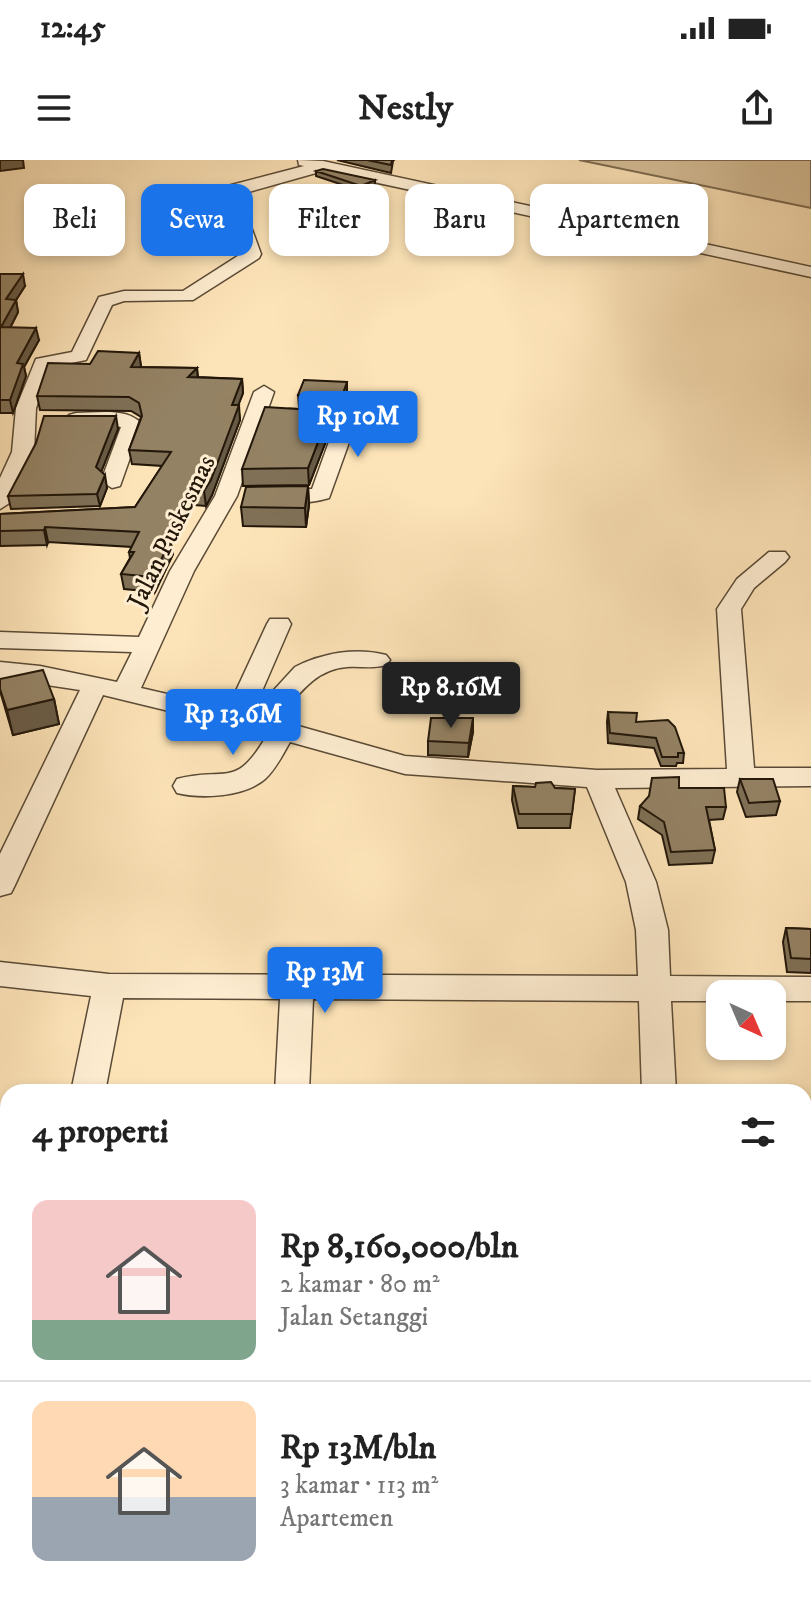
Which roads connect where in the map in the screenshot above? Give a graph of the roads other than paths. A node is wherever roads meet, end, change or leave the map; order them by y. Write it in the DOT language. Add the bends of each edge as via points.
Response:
graph roads {
  1 [pos="294,160"];
  2 [pos="359,160"];
  3 [pos="323,166"];
  4 [pos="343,170"];
  5 [pos="811,272"];
  6 [pos="264,392"];
  7 [pos="256,415"];
  8 [pos="42,419"];
  9 [pos="112,481"];
  10 [pos="226,496"];
  11 [pos="5,513"];
  12 [pos="777,557"];
  13 [pos="279,624"];
  14 [pos="0,640"];
  15 [pos="148,645"];
  16 [pos="377,660"];
  17 [pos="0,670"];
  18 [pos="95,685"];
  19 [pos="125,694"];
  20 [pos="259,725"];
  21 [pos="741,776"];
  22 [pos="811,777"];
  23 [pos="597,779"];
  24 [pos="187,786"];
  25 [pos="3,869"];
  26 [pos="0,974"];
  27 [pos="109,986"];
  28 [pos="297,986"];
  29 [pos="654,989"];
  30 [pos="811,989"];
  31 [pos="90,1084"];
  32 [pos="292,1084"];
  33 [pos="659,1084"];
  1 -- 3 [label="street"];
  2 -- 4 [label="street"];
  3 -- 4 [label="street"];
  3 -- 8 [label="street" via="189,205 240,216 252,256 187,296 105,301 79,356 43,363 26,408"];
  4 -- 5 [label="street"];
  6 -- 7 [label="street, Jalan Puskesmas"];
  7 -- 10 [label="street, Jalan Puskesmas"];
  7 -- 10 [label="street" via="335,417 346,423 317,495"];
  8 -- 9 [label="street" via="129,420 131,431"];
  8 -- 11 [label="street" via="23,452"];
  10 -- 15 [label="street, Jalan Puskesmas" via="182,571"];
  12 -- 21 [label="street" via="745,584 729,609"];
  13 -- 20 [label="street"];
  14 -- 15 [label="street"];
  15 -- 19 [label="street, Jalan Puskesmas"];
  16 -- 20 [label="street" via="335,660 313,667"];
  17 -- 18 [label="street"];
  18 -- 19 [label="street"];
  18 -- 25 [label="street" via="36,812"];
  19 -- 20 [label="street"];
  20 -- 23 [label="street" via="405,765"];
  20 -- 24 [label="street" via="260,770 251,778 234,785"];
  21 -- 22 [label="street"];
  21 -- 23 [label="street"];
  23 -- 29 [label="street" via="641,882 652,930"];
  26 -- 27 [label="street"];
  27 -- 28 [label="street"];
  27 -- 31 [label="street"];
  28 -- 29 [label="street"];
  28 -- 32 [label="street"];
  29 -- 30 [label="street"];
  29 -- 33 [label="street"];
}
